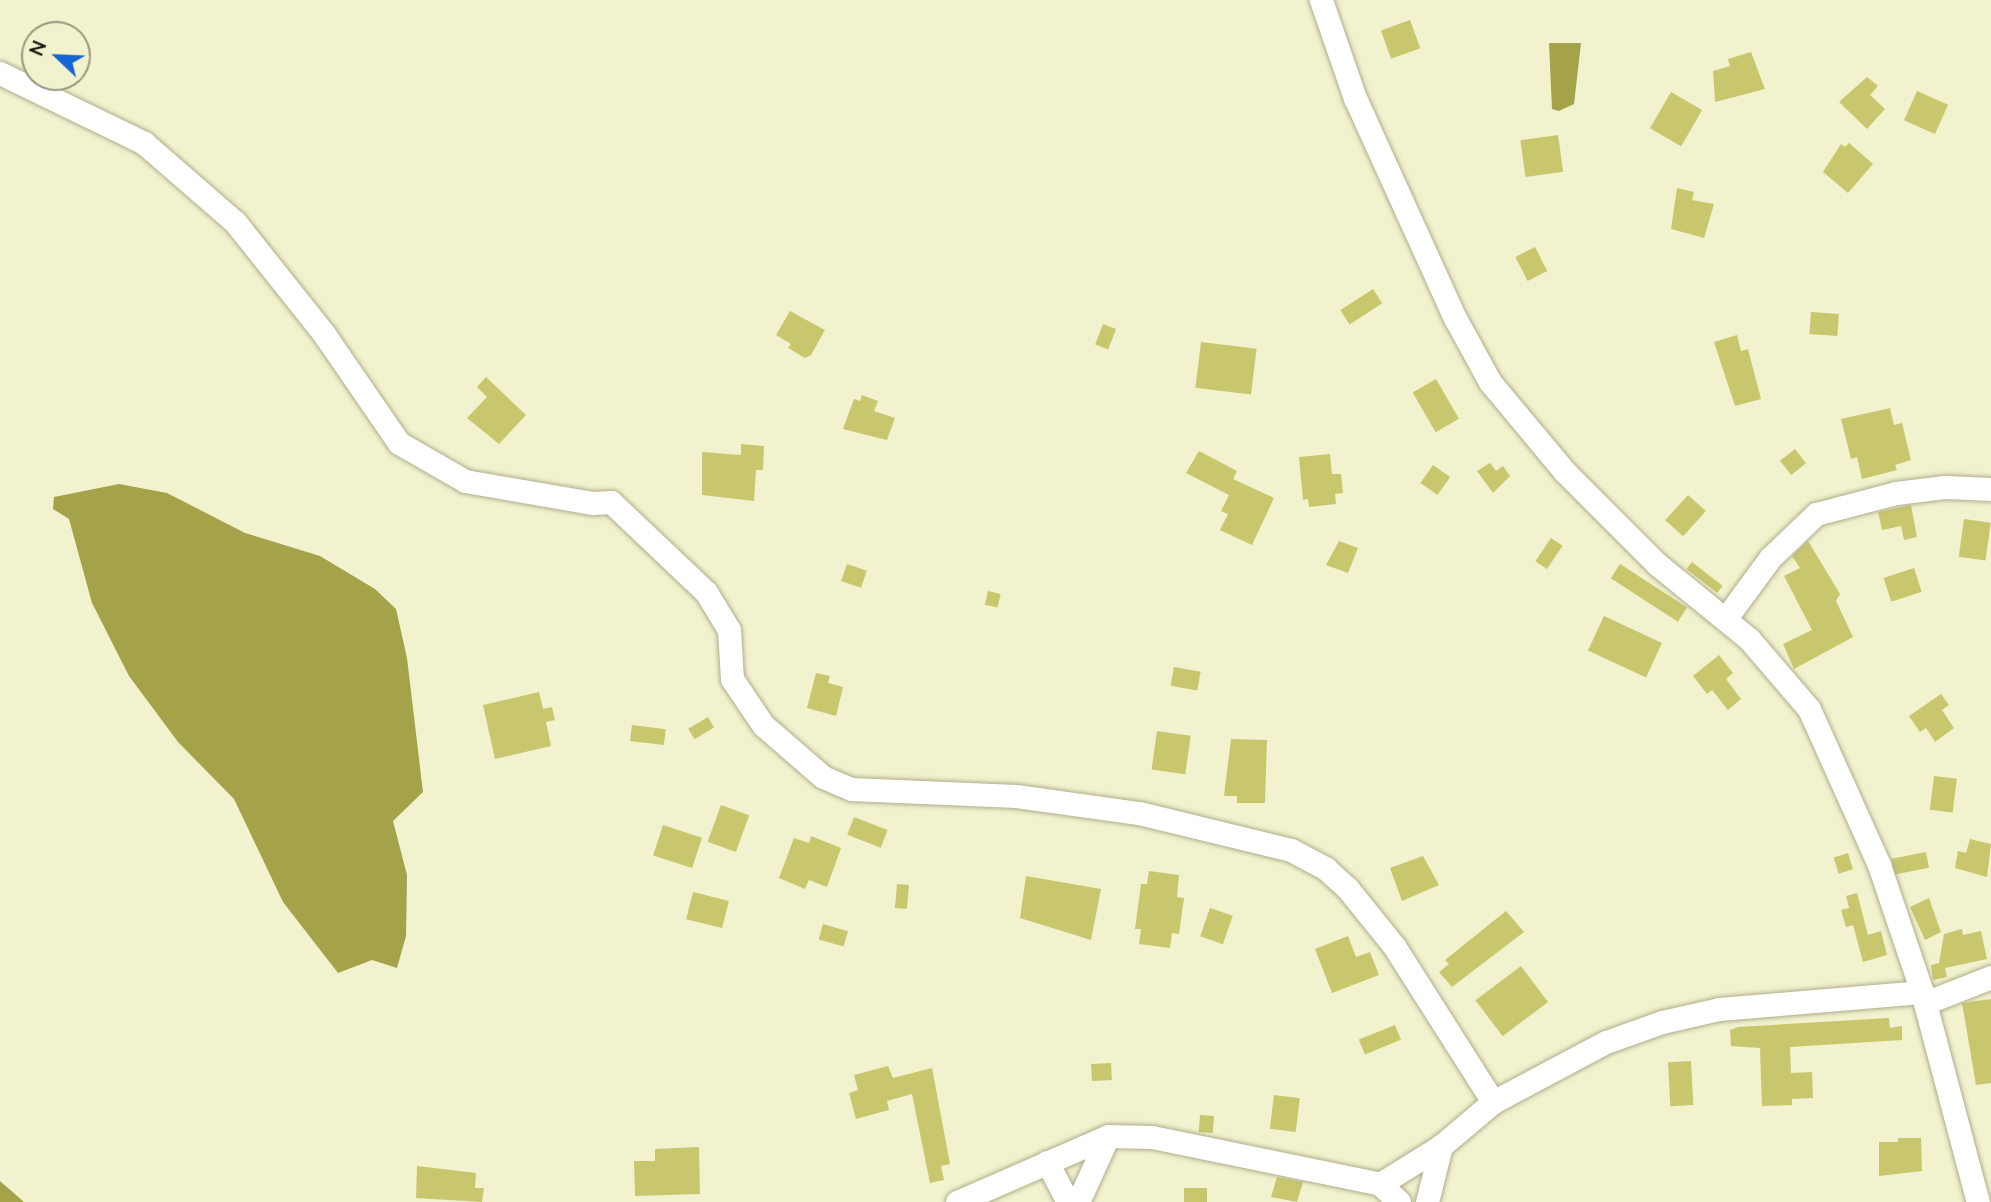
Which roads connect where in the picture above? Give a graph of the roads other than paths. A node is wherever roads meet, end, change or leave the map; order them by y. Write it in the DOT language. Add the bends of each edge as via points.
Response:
graph roads {
  1 [pos="1321,0"];
  2 [pos="0,73"];
  3 [pos="1991,489"];
  4 [pos="1727,618"];
  5 [pos="1991,977"];
  6 [pos="1924,997"];
  7 [pos="1493,1101"];
  8 [pos="1108,1136"];
  9 [pos="1441,1146"];
  10 [pos="1047,1162"];
  11 [pos="1380,1184"];
  12 [pos="957,1202"];
  13 [pos="1068,1202"];
  14 [pos="1078,1202"];
  15 [pos="1399,1202"];
  16 [pos="1427,1202"];
  17 [pos="1978,1202"];
  1 -- 4 [label="street" via="1355,98 1455,318 1490,382 1565,472 1657,564"];
  2 -- 7 [label="street" via="144,143 235,222 324,334 400,443 465,481 593,503 611,502 706,592 729,630 732,679 763,725 823,777 851,789 1016,796 1139,813 1291,850 1326,869 1364,908 1394,946"];
  3 -- 4 [label="street" via="1945,487 1896,493 1816,514 1770,558"];
  4 -- 6 [label="street" via="1774,664 1809,709 1879,865"];
  5 -- 6 [label="street"];
  6 -- 7 [label="street" via="1719,1009 1662,1022 1606,1042"];
  6 -- 17 [label="street"];
  7 -- 9 [label="street"];
  8 -- 10 [label="street"];
  8 -- 11 [label="street" via="1152,1137"];
  8 -- 14 [label="street"];
  9 -- 11 [label="street"];
  9 -- 16 [label="street"];
  10 -- 12 [label="street"];
  10 -- 13 [label="street"];
  11 -- 15 [label="street"];
}
